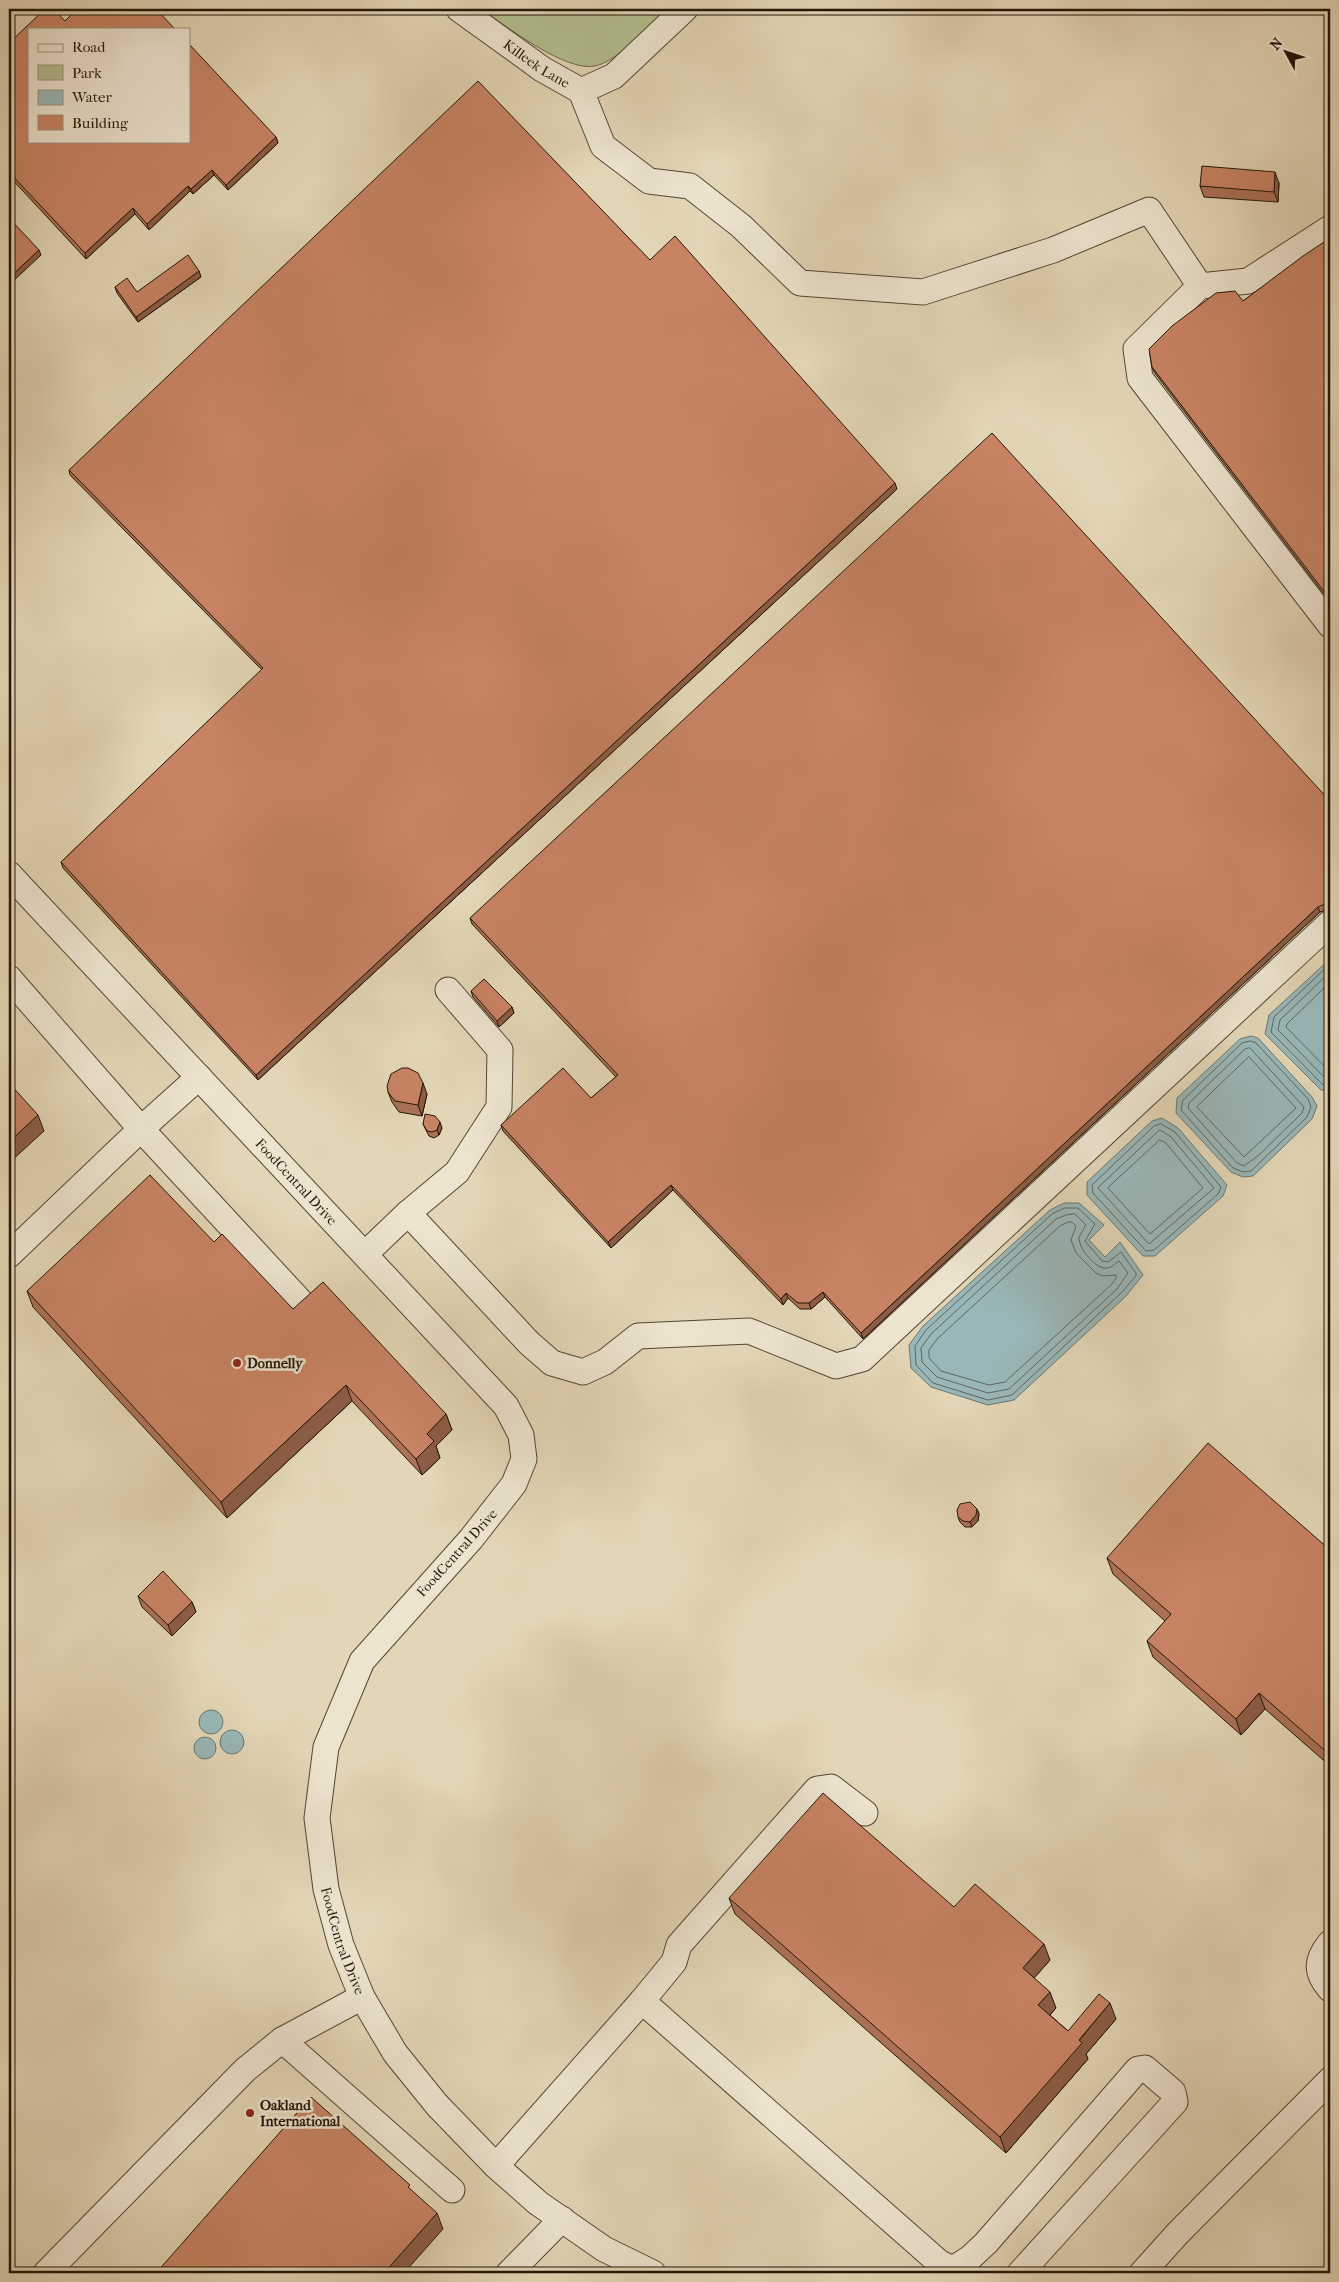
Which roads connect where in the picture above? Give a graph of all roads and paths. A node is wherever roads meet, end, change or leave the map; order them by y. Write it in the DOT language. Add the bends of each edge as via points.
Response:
graph roads {
  1 [pos="459,9"];
  2 [pos="685,9"];
  3 [pos="580,91"];
  4 [pos="1330,228"];
  5 [pos="1200,286"];
  6 [pos="1330,625"];
  7 [pos="9,874"];
  8 [pos="1330,923"];
  9 [pos="9,978"];
  10 [pos="448,990"];
  11 [pos="199,1077"];
  12 [pos="141,1129"];
  13 [pos="408,1213"];
  14 [pos="365,1254"];
  15 [pos="9,1255"];
  16 [pos="300,1301"];
  17 [pos="865,1813"];
  18 [pos="1330,1943"];
  19 [pos="1330,1989"];
  20 [pos="362,1997"];
  21 [pos="642,2001"];
  22 [pos="282,2040"];
  23 [pos="1330,2080"];
  24 [pos="496,2166"];
  25 [pos="452,2190"];
  26 [pos="562,2219"];
  27 [pos="525,2264"];
  28 [pos="945,2268"];
  29 [pos="46,2273"];
  30 [pos="509,2273"];
  31 [pos="653,2273"];
  32 [pos="1020,2273"];
  33 [pos="1142,2273"];
  1 -- 3 [label="street, Killeek Lane" via="542,69"];
  2 -- 3 [label="street, Killeek Lane" via="614,76"];
  3 -- 5 [label="street" via="603,146 650,182 690,186 741,226 800,283 923,292 1053,250 1149,210"];
  4 -- 5 [label="street" via="1248,281"];
  5 -- 6 [label="street" via="1136,348 1140,378"];
  7 -- 11 [label="street, FoodCentral Drive"];
  8 -- 13 [label="street" via="862,1359 836,1366 749,1331 638,1336 605,1362 583,1372 552,1363 528,1342"];
  9 -- 12 [label="street"];
  10 -- 13 [label="street" via="500,1050 499,1108 456,1172"];
  11 -- 12 [label="street"];
  11 -- 14 [label="street, FoodCentral Drive"];
  12 -- 15 [label="street"];
  12 -- 16 [label="street"];
  13 -- 14 [label="street"];
  14 -- 20 [label="street, FoodCentral Drive" via="506,1406 521,1435 524,1460 514,1484 495,1511 362,1661 326,1747 316,1818 326,1889 341,1945"];
  17 -- 21 [label="street" via="831,1787 817,1789 679,1945 674,1962"];
  18 -- 19 [label="street" via="1319,1965 1321,1979"];
  20 -- 22 [label="street"];
  20 -- 24 [label="street, FoodCentral Drive" via="395,2053 437,2105"];
  21 -- 24 [label="street"];
  21 -- 28 [label="street"];
  22 -- 25 [label="street"];
  22 -- 29 [label="street" via="245,2070"];
  23 -- 33 [label="street"];
  24 -- 26 [label="street, FoodCentral Drive"];
  26 -- 27 [label="street"];
  26 -- 31 [label="street, FoodCentral Drive" via="604,2249"];
  27 -- 30 [label="street"];
  28 -- 32 [label="street" via="953,2269 970,2258 1138,2069 1145,2068 1173,2092 1175,2102"];
}
